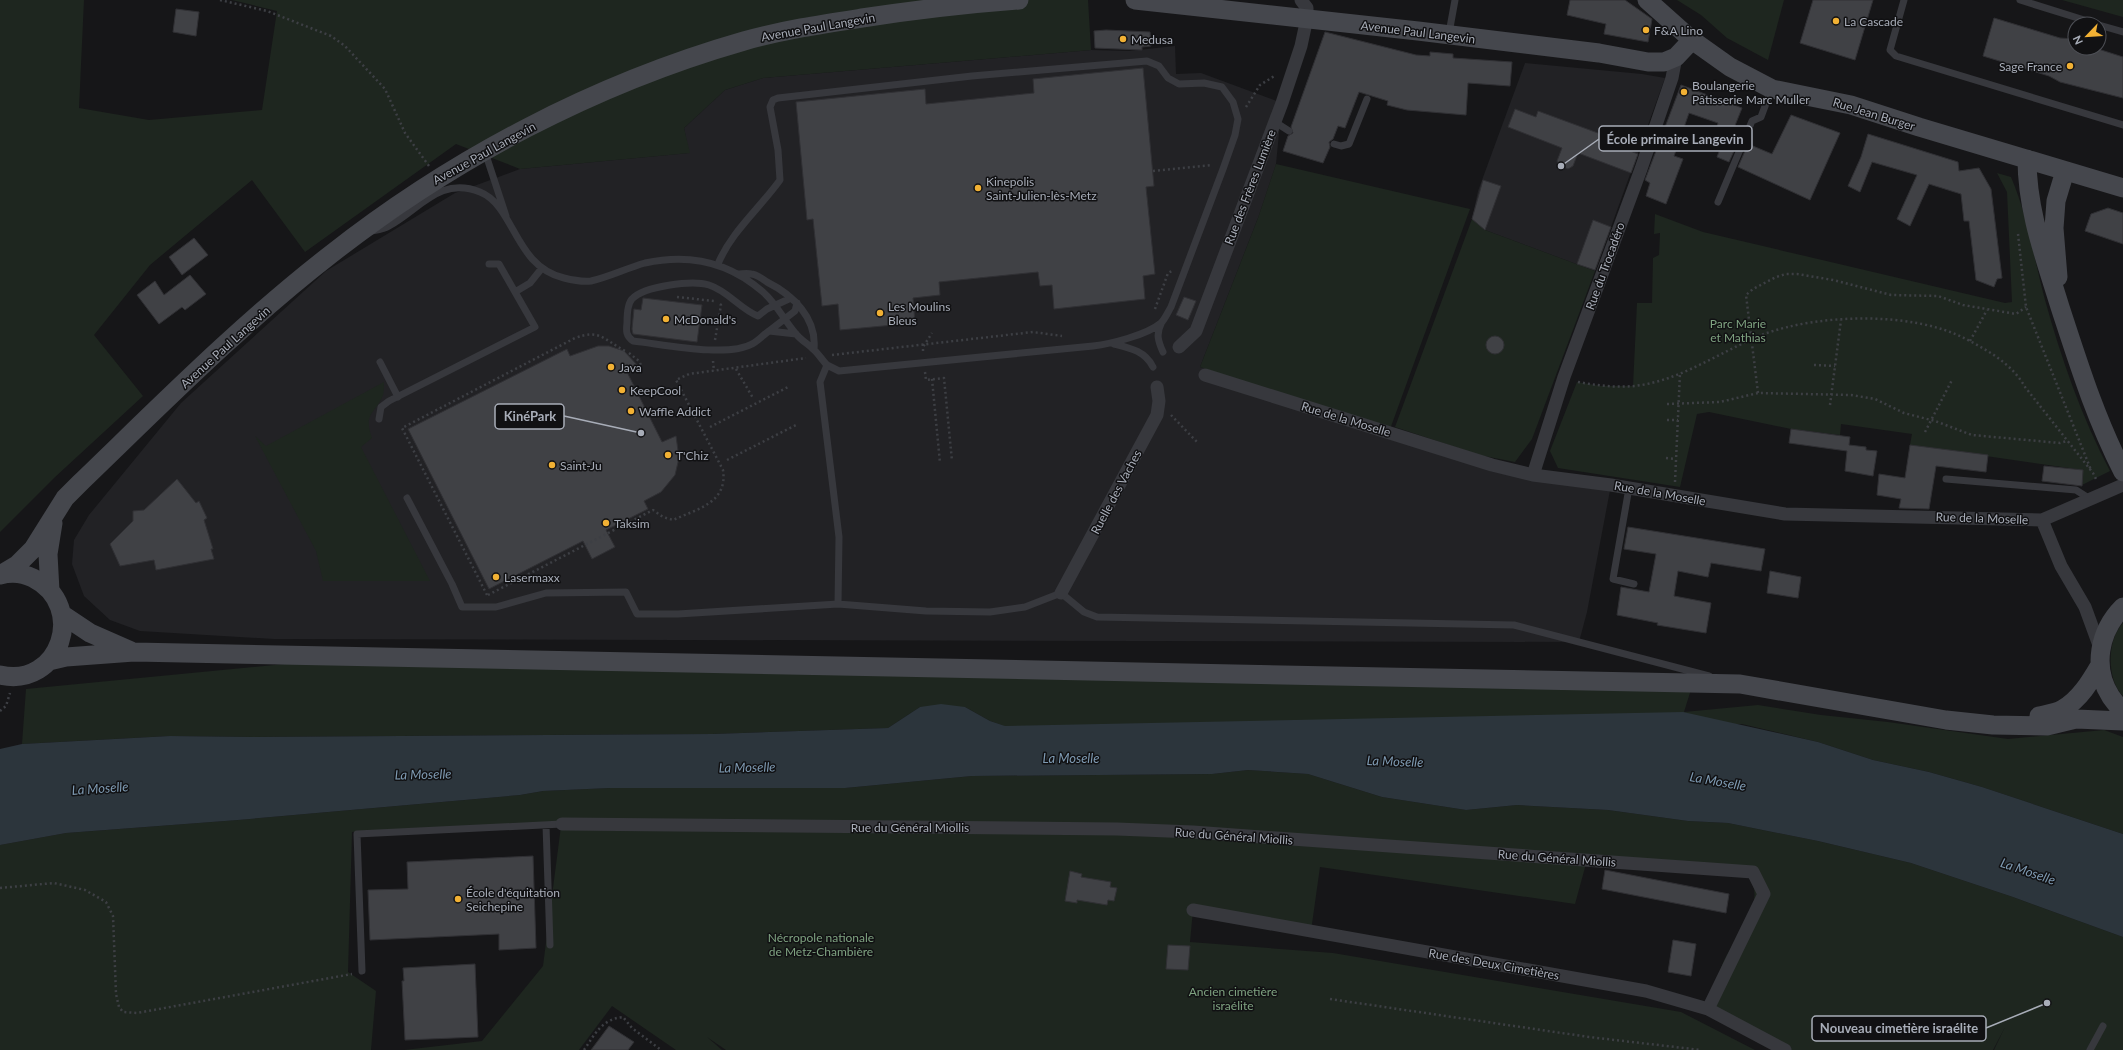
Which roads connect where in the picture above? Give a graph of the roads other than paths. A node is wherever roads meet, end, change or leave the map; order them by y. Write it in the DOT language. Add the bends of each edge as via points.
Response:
graph roads {
  1 [pos="1019,0"];
  2 [pos="1135,0"];
  3 [pos="1301,0"];
  4 [pos="1455,0"];
  5 [pos="1647,0"];
  6 [pos="1904,0"];
  7 [pos="2020,0"];
  8 [pos="2072,16"];
  9 [pos="1307,18"];
  10 [pos="2107,27"];
  11 [pos="2123,32"];
  12 [pos="1449,36"];
  13 [pos="1692,40"];
  14 [pos="1676,57"];
  15 [pos="1772,89"];
  16 [pos="1367,99"];
  17 [pos="1275,122"];
  18 [pos="2123,124"];
  19 [pos="1289,131"];
  20 [pos="1334,144"];
  21 [pos="484,150"];
  22 [pos="2027,159"];
  23 [pos="2065,171"];
  24 [pos="2123,188"];
  25 [pos="1718,202"];
  26 [pos="508,222"];
  27 [pos="355,236"];
  28 [pos="489,264"];
  29 [pos="718,264"];
  30 [pos="542,268"];
  31 [pos="738,274"];
  32 [pos="515,292"];
  33 [pos="794,300"];
  34 [pos="774,305"];
  35 [pos="2061,308"];
  36 [pos="786,319"];
  37 [pos="1162,322"];
  38 [pos="769,331"];
  39 [pos="796,334"];
  40 [pos="1114,344"];
  41 [pos="1179,347"];
  42 [pos="814,349"];
  43 [pos="1163,352"];
  44 [pos="380,362"];
  45 [pos="827,365"];
  46 [pos="1153,367"];
  47 [pos="1205,375"];
  48 [pos="1157,387"];
  49 [pos="398,397"];
  50 [pos="379,420"];
  51 [pos="2123,472"];
  52 [pos="1534,475"];
  53 [pos="1946,479"];
  54 [pos="2123,485"];
  55 [pos="1629,488"];
  56 [pos="408,498"];
  57 [pos="2090,499"];
  58 [pos="55,514"];
  59 [pos="2042,520"];
  60 [pos="1,574"];
  61 [pos="1634,584"];
  62 [pos="50,590"];
  63 [pos="1061,593"];
  64 [pos="838,604"];
  65 [pos="2123,607"];
  66 [pos="63,615"];
  67 [pos="134,652"];
  68 [pos="2100,657"];
  69 [pos="49,661"];
  70 [pos="7,676"];
  71 [pos="1740,684"];
  72 [pos="2123,711"];
  73 [pos="2123,721"];
  74 [pos="2009,725"];
  75 [pos="562,824"];
  76 [pos="546,825"];
  77 [pos="1193,910"];
  78 [pos="550,945"];
  79 [pos="362,971"];
  80 [pos="1708,1009"];
  81 [pos="2103,1026"];
  82 [pos="1785,1050"];
  83 [pos="2090,1050"];
  1 -- 21 [label="main road, Avenue Paul Langevin" via="945,6 800,28 747,40 694,56 644,76"];
  2 -- 9 [label="main road, Avenue Paul Langevin"];
  3 -- 9 [label="street" via="1307,8"];
  4 -- 12 [label="lane"];
  5 -- 13 [label="main road, Rue Jean Burger"];
  6 -- 18 [label="lane" via="1890,50 1896,56"];
  7 -- 8 [label="lane"];
  9 -- 12 [label="main road, Avenue Paul Langevin"];
  9 -- 17 [label="street, Rue des Frères Lumière"];
  10 -- 11 [label="lane"];
  12 -- 14 [label="main road, Avenue Paul Langevin" via="1599,53 1648,62 1664,62"];
  13 -- 14 [label="main road"];
  13 -- 15 [label="main road, Rue Jean Burger" via="1730,67"];
  14 -- 52 [label="street, Rue du Trocadéro" via="1672,78 1642,169 1564,377"];
  15 -- 22 [label="main road, Rue Jean Burger" via="1851,105"];
  15 -- 25 [label="lane" via="1761,117 1752,121"];
  16 -- 20 [label="lane" via="1349,144"];
  17 -- 19 [label="lane"];
  17 -- 41 [label="street, Rue des Frères Lumière" via="1196,331"];
  21 -- 26 [label="lane"];
  21 -- 27 [label="main road, Avenue Paul Langevin" via="438,178"];
  22 -- 23 [label="main road, Rue Jean Burger"];
  22 -- 35 [label="main road" via="2027,180 2036,234"];
  23 -- 24 [label="main road, Rue Jean Burger"];
  23 -- 35 [label="main road" via="2056,201 2054,228"];
  26 -- 27 [label="lane" via="489,195 469,188 452,187 432,195 388,227"];
  26 -- 30 [label="lane" via="531,258"];
  27 -- 58 [label="main road, Avenue Paul Langevin" via="260,314 194,374 65,498"];
  28 -- 32 [label="lane" via="499,264"];
  29 -- 30 [label="lane" via="690,258 655,261 590,281 562,278"];
  29 -- 31 [label="lane"];
  29 -- 37 [label="lane" via="731,239 780,180 778,150 770,107 773,100 972,76 1147,61 1159,66 1168,78 1178,84 1204,83 1222,87 1233,102 1238,119 1215,192 1171,308"];
  30 -- 32 [label="lane" via="530,283"];
  31 -- 33 [label="lane" via="752,274"];
  31 -- 34 [label="lane" via="764,292"];
  32 -- 49 [label="lane" via="535,327"];
  33 -- 34 [label="lane"];
  33 -- 36 [label="lane" via="794,311"];
  33 -- 42 [label="lane" via="809,321 815,340"];
  34 -- 36 [label="lane"];
  34 -- 38 [label="lane" via="758,316 709,285 682,283 646,292 632,299 626,332 633,341 729,350 752,344"];
  35 -- 51 [label="main road" via="2086,388 2104,434"];
  36 -- 38 [label="lane"];
  36 -- 39 [label="lane"];
  37 -- 40 [label="lane" via="1154,328"];
  37 -- 43 [label="lane" via="1157,331"];
  38 -- 39 [label="lane"];
  39 -- 42 [label="lane"];
  40 -- 45 [label="lane" via="839,371"];
  40 -- 46 [label="lane" via="1140,352"];
  42 -- 45 [label="lane"];
  44 -- 49 [label="lane"];
  45 -- 64 [label="lane" via="820,382 839,537"];
  47 -- 52 [label="street, Rue de la Moselle" via="1471,460"];
  48 -- 63 [label="street, Ruelle des Vaches" via="1157,415"];
  49 -- 50 [label="lane" via="381,407"];
  52 -- 55 [label="street, Rue de la Moselle"];
  53 -- 57 [label="lane" via="2076,490"];
  54 -- 57 [label="street, Rue de la Moselle"];
  55 -- 59 [label="street, Rue de la Moselle" via="1785,514"];
  55 -- 61 [label="lane" via="1613,579"];
  56 -- 64 [label="lane" via="462,607 496,607 546,593 626,592 637,614 678,614"];
  57 -- 59 [label="street, Rue de la Moselle"];
  58 -- 60 [label="main road, Avenue Paul Langevin" via="33,549 17,565"];
  58 -- 62 [label="main road, Avenue Paul Langevin" via="48,554"];
  59 -- 68 [label="street" via="2061,566 2085,608"];
  60 -- 62 [label="main road" via="15,573 28,576"];
  62 -- 66 [label="main road"];
  63 -- 64 [label="lane" via="1025,607 990,612 926,611"];
  63 -- 71 [label="lane" via="1084,612 1097,617 1514,625"];
  65 -- 68 [label="main road" via="2105,631"];
  66 -- 67 [label="main road" via="90,633"];
  66 -- 69 [label="main road" via="61,640"];
  67 -- 69 [label="main road" via="66,657"];
  67 -- 71 [label="main road"];
  68 -- 72 [label="main road" via="2106,688"];
  68 -- 74 [label="main road" via="2084,690 2063,709"];
  69 -- 70 [label="main road" via="33,672"];
  71 -- 74 [label="main road" via="1946,720"];
  73 -- 74 [label="main road" via="2076,719 2047,726"];
  75 -- 76 [label="lane"];
  75 -- 80 [label="street, Rue du Général Miollis" via="1132,830 1753,872 1764,894"];
  76 -- 78 [label="lane"];
  76 -- 79 [label="lane" via="357,834"];
  77 -- 80 [label="street, Rue des Deux Cimetières" via="1646,990"];
  80 -- 82 [label="street, Rue des Deux Cimetières"];
  81 -- 83 [label="lane"];
}
